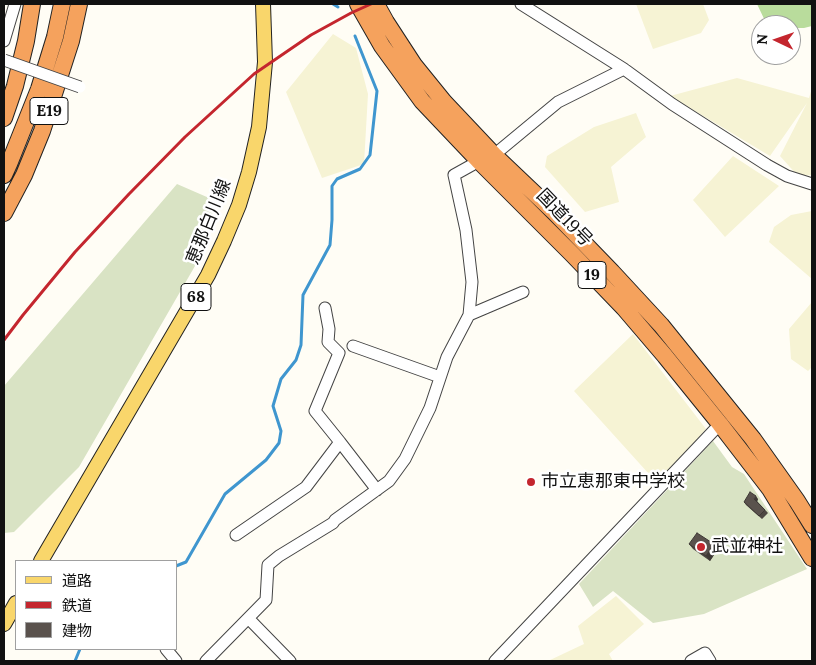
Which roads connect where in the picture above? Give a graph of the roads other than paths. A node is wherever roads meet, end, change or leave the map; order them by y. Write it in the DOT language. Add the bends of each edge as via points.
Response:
graph roads {
  1 [pos="15,4"];
  2 [pos="32,4"];
  3 [pos="62,4"];
  4 [pos="79,4"];
  5 [pos="263,4"];
  6 [pos="358,4"];
  7 [pos="376,4"];
  8 [pos="521,4"];
  9 [pos="4,41"];
  10 [pos="4,60"];
  11 [pos="624,69"];
  12 [pos="80,86"];
  13 [pos="4,118"];
  14 [pos="494,155"];
  15 [pos="478,160"];
  16 [pos="4,175"];
  17 [pos="812,184"];
  18 [pos="4,213"];
  19 [pos="523,292"];
  20 [pos="325,308"];
  21 [pos="469,314"];
  22 [pos="353,346"];
  23 [pos="440,377"];
  24 [pos="720,424"];
  25 [pos="340,442"];
  26 [pos="377,490"];
  27 [pos="812,526"];
  28 [pos="236,535"];
  29 [pos="812,558"];
  30 [pos="42,560"];
  31 [pos="15,605"];
  32 [pos="248,619"];
  33 [pos="4,624"];
  34 [pos="167,650"];
  35 [pos="500,659"];
  36 [pos="176,661"];
  37 [pos="206,661"];
  38 [pos="290,661"];
  39 [pos="691,661"];
  40 [pos="710,661"];
  1 -- 9 [label="street"];
  2 -- 13 [label="highway" via="26,40"];
  3 -- 16 [label="highway, E19" via="39,89"];
  4 -- 18 [label="highway, E19" via="71,41 42,131"];
  5 -- 30 [label="main road, 恵那白川線 / 68" via="265,62 260,118 239,205 208,275"];
  6 -- 15 [label="highway, 国道19号 / 19" via="382,46 422,101"];
  7 -- 14 [label="highway, 国道19号 / 19" via="420,72"];
  8 -- 11 [label="street"];
  10 -- 12 [label="street, bridge"];
  11 -- 14 [label="street" via="558,102"];
  11 -- 17 [label="street" via="767,165"];
  14 -- 27 [label="highway, 国道19号 / 19" via="554,212 661,325 753,439"];
  15 -- 21 [label="street" via="454,175 466,230 472,282"];
  15 -- 24 [label="highway, 国道19号 / 19" via="624,308"];
  19 -- 21 [label="street"];
  20 -- 25 [label="street" via="328,342 339,353 315,411"];
  21 -- 23 [label="street"];
  22 -- 23 [label="street"];
  23 -- 26 [label="street" via="430,408 405,459 389,481"];
  24 -- 29 [label="highway, 国道19号 / 19" via="770,489"];
  24 -- 35 [label="street"];
  25 -- 26 [label="street"];
  25 -- 28 [label="street" via="306,487"];
  26 -- 32 [label="street" via="268,565 266,600"];
  31 -- 33 [label="main road"];
  32 -- 37 [label="street"];
  32 -- 38 [label="street"];
  34 -- 36 [label="street"];
  39 -- 40 [label="street" via="705,653"];
}
